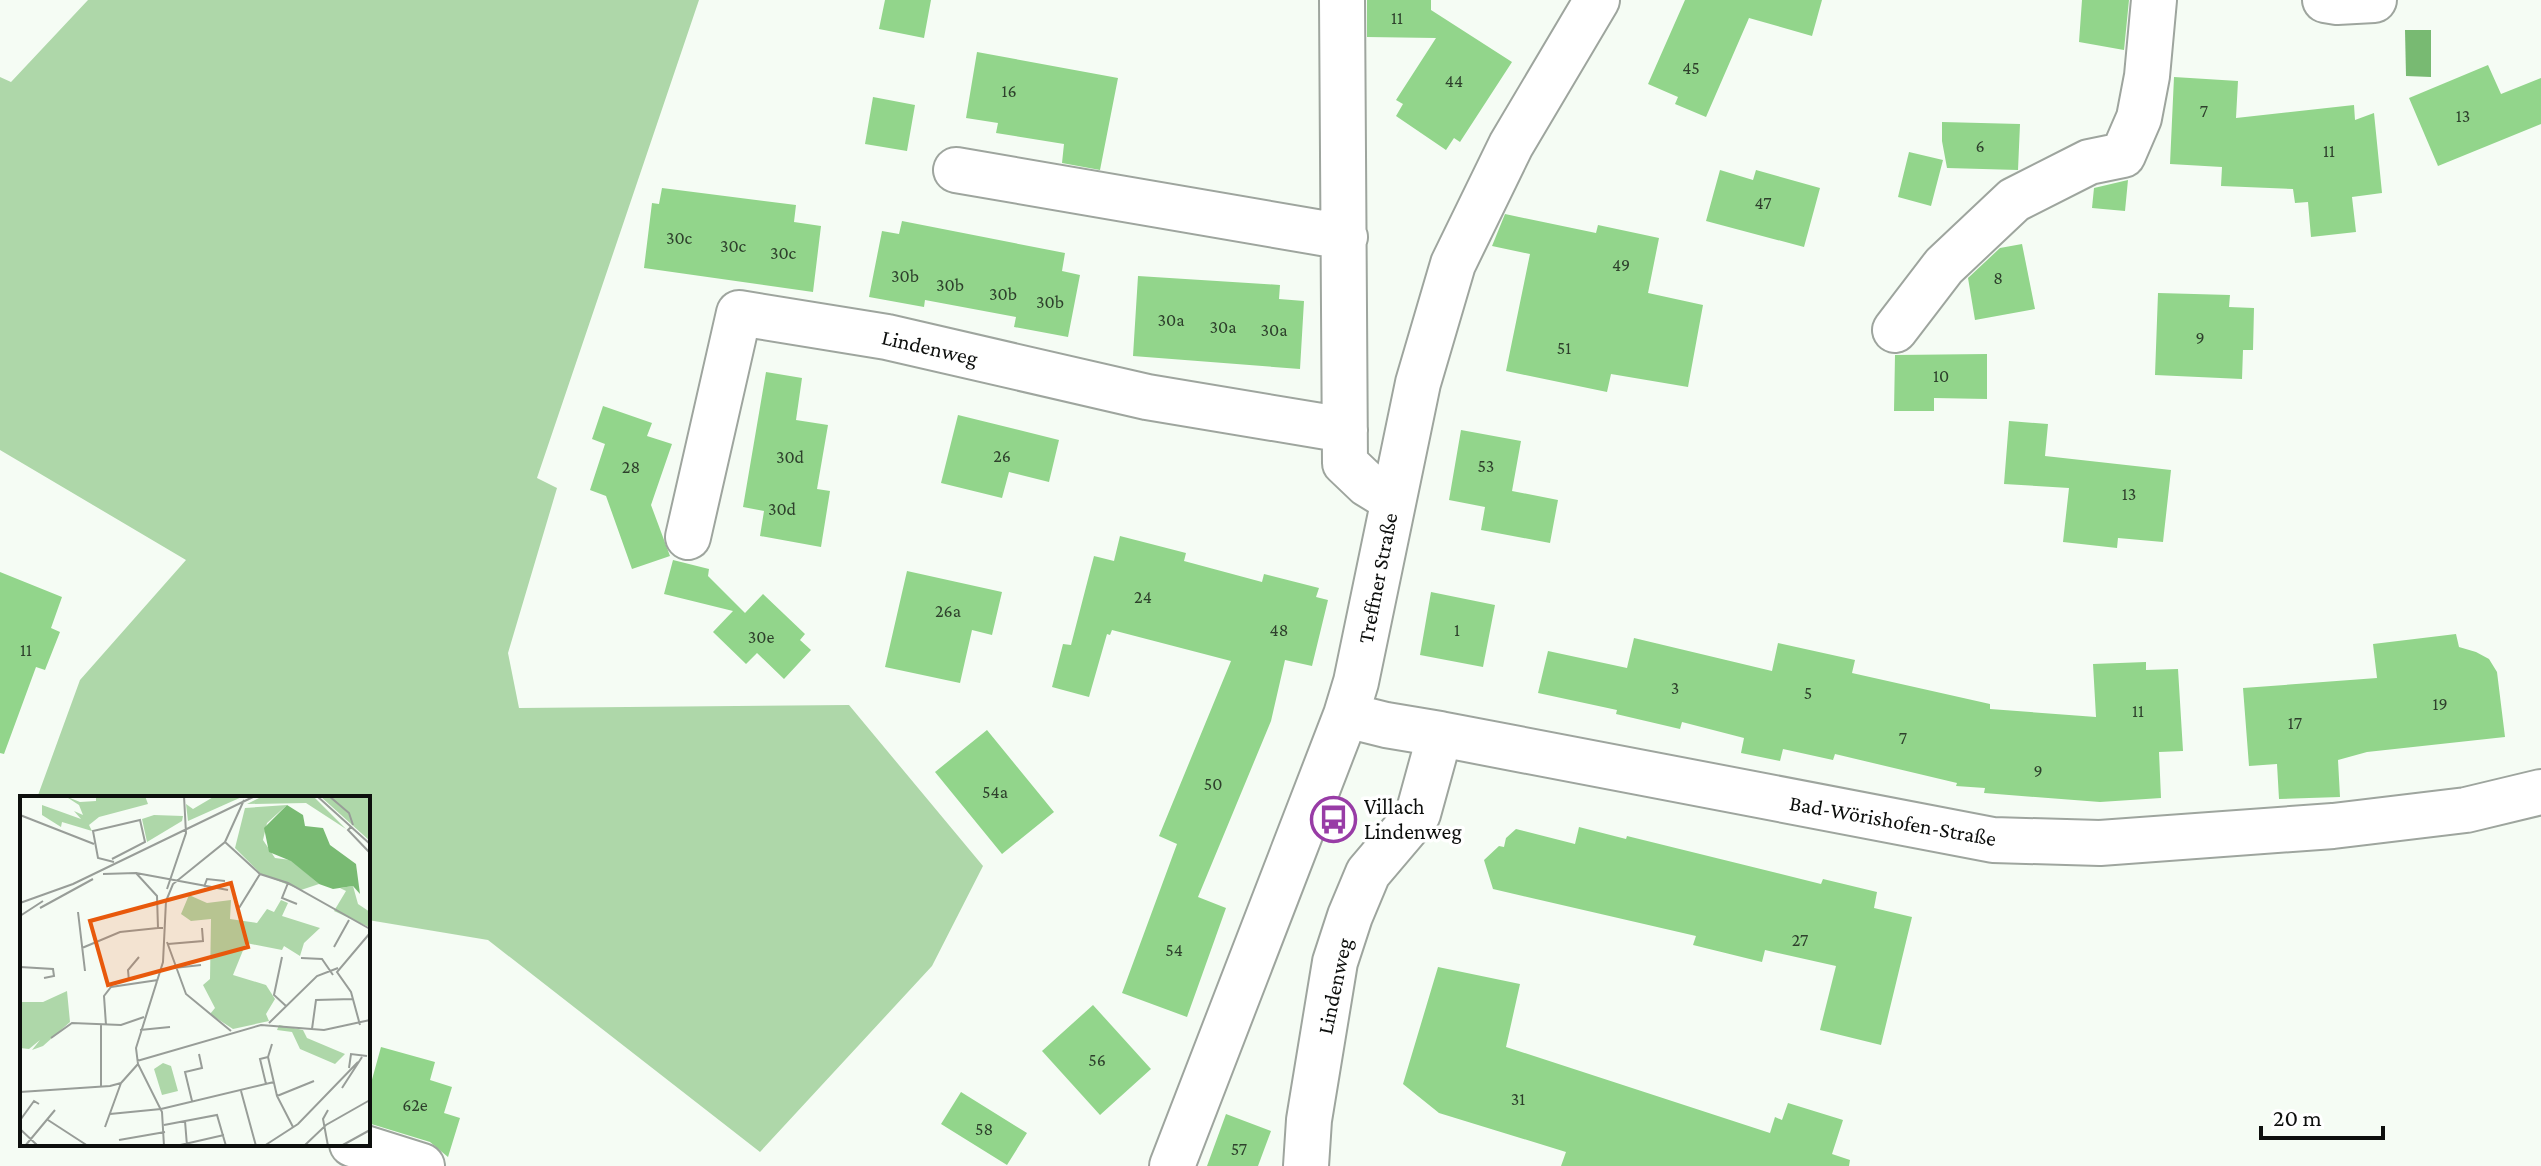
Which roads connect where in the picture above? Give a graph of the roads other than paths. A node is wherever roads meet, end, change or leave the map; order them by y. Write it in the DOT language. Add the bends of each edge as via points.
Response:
graph roads {
  1 [pos="1342,0"];
  2 [pos="1597,0"];
  3 [pos="2154,0"];
  4 [pos="2325,0"];
  5 [pos="2374,0"];
  6 [pos="956,170"];
  7 [pos="1345,237"];
  8 [pos="1895,330"];
  9 [pos="1345,430"];
  10 [pos="1393,500"];
  11 [pos="688,537"];
  12 [pos="1346,715"];
  13 [pos="1440,734"];
  14 [pos="2541,792"];
  15 [pos="358,1146"];
  16 [pos="1175,1164"];
  17 [pos="422,1166"];
  18 [pos="1306,1166"];
  1 -- 7 [label="street"];
  2 -- 10 [label="street, Treffner Straße" via="1511,145 1453,264 1418,383"];
  3 -- 8 [label="street" via="2139,118 2123,155 2089,162 2014,200 1944,266"];
  4 -- 5 [label="street"];
  6 -- 7 [label="street"];
  7 -- 9 [label="street"];
  9 -- 10 [label="street" via="1345,463"];
  9 -- 11 [label="street, Lindenweg" via="1147,397 887,337 739,313"];
  10 -- 12 [label="street, Treffner Straße"];
  12 -- 13 [label="street"];
  12 -- 16 [label="street, Treffner Straße"];
  13 -- 14 [label="street, Bad-Wörishofen-Straße" via="1993,840 2100,843 2333,826 2466,810"];
  13 -- 18 [label="street, Lindenweg" via="1418,814 1368,873 1335,962"];
  15 -- 17 [label="street"];
}
